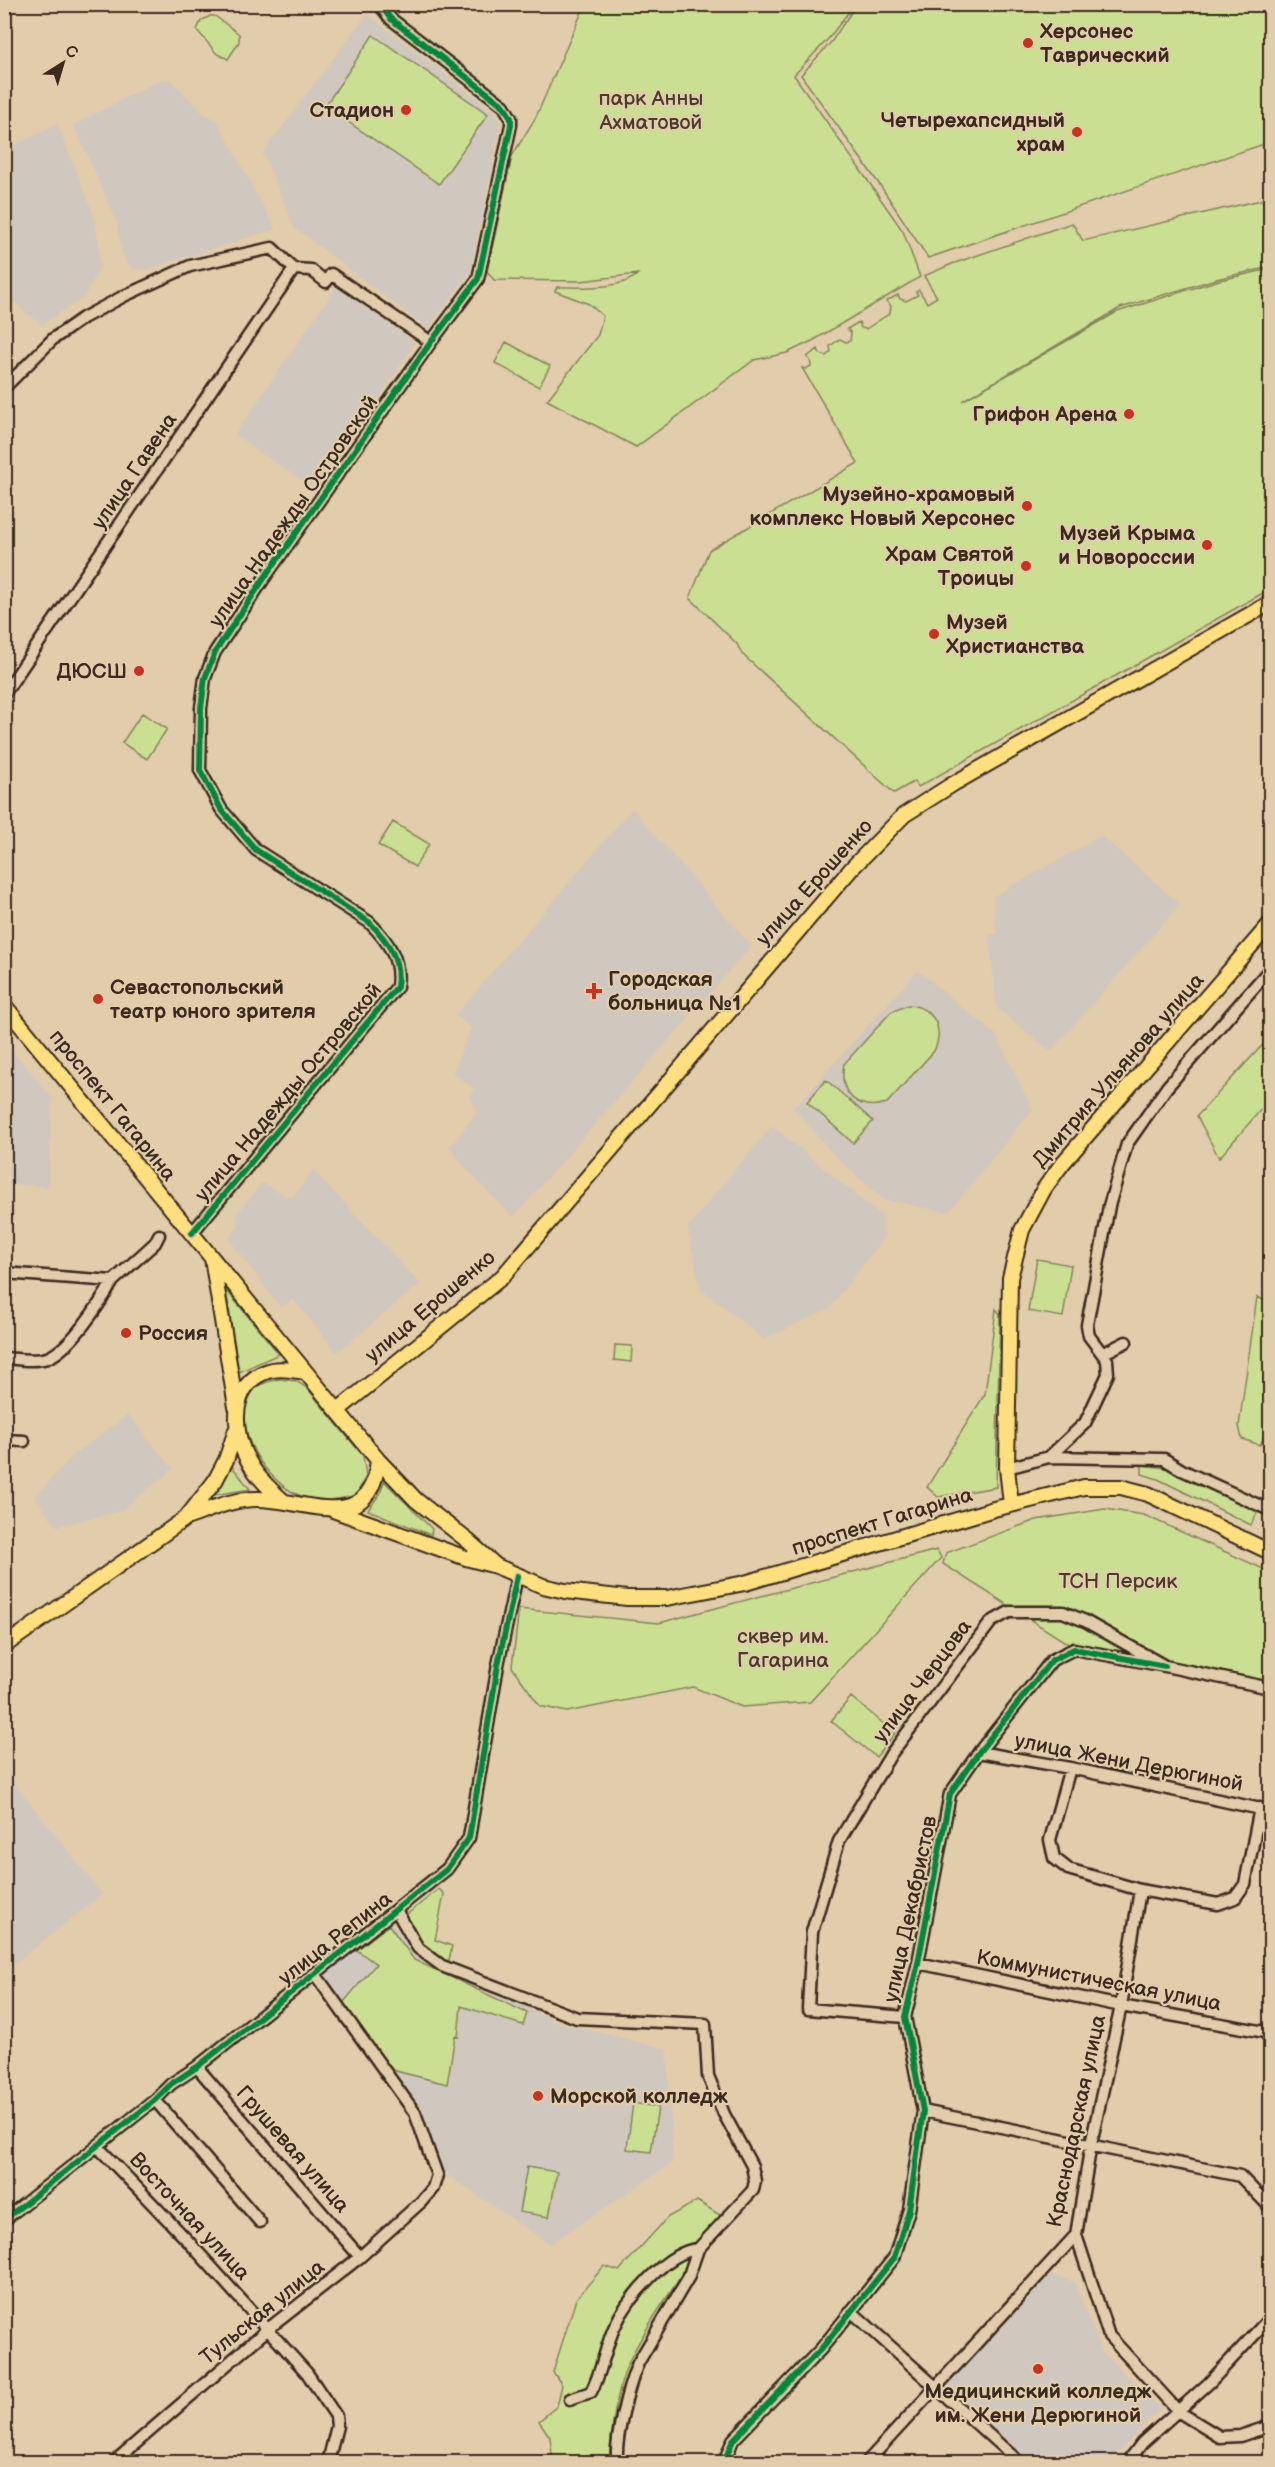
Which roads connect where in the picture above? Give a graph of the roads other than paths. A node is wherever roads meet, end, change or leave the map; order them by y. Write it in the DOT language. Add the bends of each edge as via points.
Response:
graph roads {
  1 [pos="378,4"];
  2 [pos="294,269"];
  3 [pos="431,342"];
  4 [pos="4,388"];
  5 [pos="1270,603"];
  6 [pos="4,694"];
  7 [pos="1270,924"];
  8 [pos="1270,969"];
  9 [pos="4,1005"];
  10 [pos="192,1233"];
  11 [pos="159,1235"];
  12 [pos="212,1258"];
  13 [pos="4,1273"];
  14 [pos="113,1281"];
  15 [pos="1126,1342"];
  16 [pos="1104,1353"];
  17 [pos="4,1358"];
  18 [pos="304,1372"];
  19 [pos="237,1410"];
  20 [pos="338,1410"];
  21 [pos="236,1430"];
  22 [pos="4,1440"];
  23 [pos="24,1441"];
  24 [pos="1049,1457"];
  25 [pos="378,1460"];
  26 [pos="1007,1468"];
  27 [pos="282,1500"];
  28 [pos="1011,1504"];
  29 [pos="1270,1508"];
  30 [pos="333,1510"];
  31 [pos="186,1518"];
  32 [pos="1270,1552"];
  33 [pos="496,1566"];
  34 [pos="517,1576"];
  35 [pos="4,1646"];
  36 [pos="1165,1666"];
  37 [pos="1270,1688"];
  38 [pos="979,1752"];
  39 [pos="1070,1768"];
  40 [pos="1265,1809"];
  41 [pos="1140,1890"];
  42 [pos="396,1910"];
  43 [pos="918,1963"];
  44 [pos="315,1974"];
  45 [pos="1120,2006"];
  46 [pos="808,2009"];
  47 [pos="905,2017"];
  48 [pos="1269,2032"];
  49 [pos="197,2067"];
  50 [pos="155,2100"];
  51 [pos="923,2111"];
  52 [pos="1090,2144"];
  53 [pos="97,2146"];
  54 [pos="1270,2207"];
  55 [pos="4,2220"];
  56 [pos="260,2223"];
  57 [pos="1076,2235"];
  58 [pos="698,2249"];
  59 [pos="360,2257"];
  60 [pos="851,2311"];
  61 [pos="1270,2318"];
  62 [pos="268,2329"];
  63 [pos="935,2388"];
  64 [pos="570,2399"];
  65 [pos="1179,2412"];
  66 [pos="1270,2426"];
  67 [pos="328,2461"];
  68 [pos="114,2463"];
  69 [pos="617,2463"];
  70 [pos="724,2463"];
  71 [pos="867,2463"];
  72 [pos="1020,2463"];
  73 [pos="1128,2463"];
  1 -- 3 [label="street, улица Надежды Островской" via="391,19 504,106 511,118 478,279"];
  2 -- 3 [label="street" via="311,270 326,282 331,274"];
  2 -- 4 [label="street" via="272,248 189,266 83,318 53,339"];
  2 -- 6 [label="street, улица Гавена"];
  3 -- 10 [label="street, улица Надежды Островской" via="215,652 206,675 201,708 200,770 220,809 256,850 369,922 381,934 395,955 397,987"];
  5 -- 20 [label="main road, улица Ерошенко" via="904,815 814,912 502,1277"];
  7 -- 26 [label="main road, Дмитрия Ульянова улица" via="1062,1164 1022,1230 1010,1278"];
  8 -- 16 [label="street" via="1167,1087 1127,1144 1109,1206 1087,1325 1095,1346"];
  9 -- 10 [label="main road, проспект Гагарина"];
  10 -- 12 [label="main road, проспект Гагарина"];
  11 -- 14 [label="street"];
  12 -- 18 [label="main road, проспект Гагарина"];
  12 -- 19 [label="main road, проспект Гагарина"];
  13 -- 14 [label="street"];
  14 -- 17 [label="street" via="92,1315 54,1355 44,1359"];
  15 -- 16 [label="street"];
  16 -- 24 [label="street" via="1108,1374 1084,1423"];
  18 -- 19 [label="main road" via="286,1369 263,1374 246,1388"];
  18 -- 20 [label="main road"];
  19 -- 21 [label="main road"];
  20 -- 25 [label="main road"];
  21 -- 27 [label="main road" via="249,1463"];
  21 -- 31 [label="main road" via="215,1481"];
  22 -- 23 [label="street"];
  24 -- 26 [label="street"];
  24 -- 29 [label="street" via="1164,1459"];
  25 -- 30 [label="main road" via="376,1478 367,1495 352,1506"];
  25 -- 33 [label="main road, проспект Гагарина" via="416,1500"];
  26 -- 28 [label="main road, Дмитрия Ульянова улица"];
  27 -- 30 [label="main road"];
  27 -- 31 [label="main road" via="233,1502"];
  28 -- 32 [label="main road, проспект Гагарина" via="1084,1487 1121,1487 1148,1494"];
  28 -- 34 [label="main road, проспект Гагарина" via="745,1583 667,1598 566,1591"];
  30 -- 33 [label="main road, проспект Гагарина"];
  31 -- 35 [label="main road"];
  33 -- 34 [label="main road, проспект Гагарина"];
  34 -- 42 [label="street, улица Репина" via="469,1838 447,1869"];
  36 -- 37 [label="street, улица Черцова"];
  36 -- 38 [label="street, улица Декабристов" via="1074,1650 1053,1660"];
  36 -- 46 [label="street, улица Черцова" via="1063,1612 1009,1612 991,1622 891,1755 839,1841 812,1932"];
  38 -- 39 [label="street, улица Жени Дерюгиной"];
  38 -- 43 [label="street, улица Декабристов" via="950,1794"];
  39 -- 40 [label="street, улица Жени Дерюгиной"];
  39 -- 41 [label="street" via="1050,1840 1054,1858 1068,1869"];
  40 -- 41 [label="street" via="1245,1884 1235,1898 1218,1904"];
  41 -- 45 [label="street, Краснодарская улица"];
  42 -- 44 [label="street, улица Репина"];
  42 -- 58 [label="street" via="418,1948 442,1966 577,2018 705,2024 708,2076 752,2166 755,2181 753,2190"];
  43 -- 45 [label="street, Коммунистическая улица"];
  43 -- 47 [label="street, улица Декабристов"];
  44 -- 49 [label="street, улица Репина"];
  44 -- 59 [label="street, Тульская улица" via="415,2113 437,2175 433,2188 421,2202"];
  45 -- 48 [label="street, Коммунистическая улица"];
  45 -- 52 [label="street, Краснодарская улица"];
  46 -- 47 [label="street, улица Декабристов"];
  47 -- 51 [label="street, улица Декабристов"];
  49 -- 50 [label="street, улица Репина"];
  49 -- 59 [label="street, Грушевая улица"];
  50 -- 53 [label="street, улица Репина"];
  50 -- 56 [label="street"];
  51 -- 52 [label="street"];
  51 -- 60 [label="street, улица Декабристов" via="909,2210 894,2258"];
  52 -- 54 [label="street" via="1239,2176"];
  52 -- 57 [label="street, Краснодарская улица"];
  53 -- 55 [label="street, улица Репина"];
  53 -- 62 [label="street, Восточная улица"];
  57 -- 63 [label="street, Краснодарская улица"];
  57 -- 65 [label="street" via="1109,2336"];
  58 -- 64 [label="street" via="684,2251 649,2276 615,2324 591,2392"];
  58 -- 69 [label="street" via="688,2278 633,2376 618,2439"];
  59 -- 62 [label="street, Тульская улица"];
  60 -- 63 [label="street"];
  60 -- 70 [label="street, улица Декабристов" via="821,2349 733,2440"];
  61 -- 65 [label="street"];
  62 -- 67 [label="street, Восточная улица" via="307,2373 336,2416"];
  62 -- 68 [label="street, Тульская улица"];
  63 -- 71 [label="street, Краснодарская улица"];
  63 -- 72 [label="street"];
  65 -- 66 [label="street" via="1220,2437 1240,2436"];
  65 -- 73 [label="street" via="1142,2443"];
}
